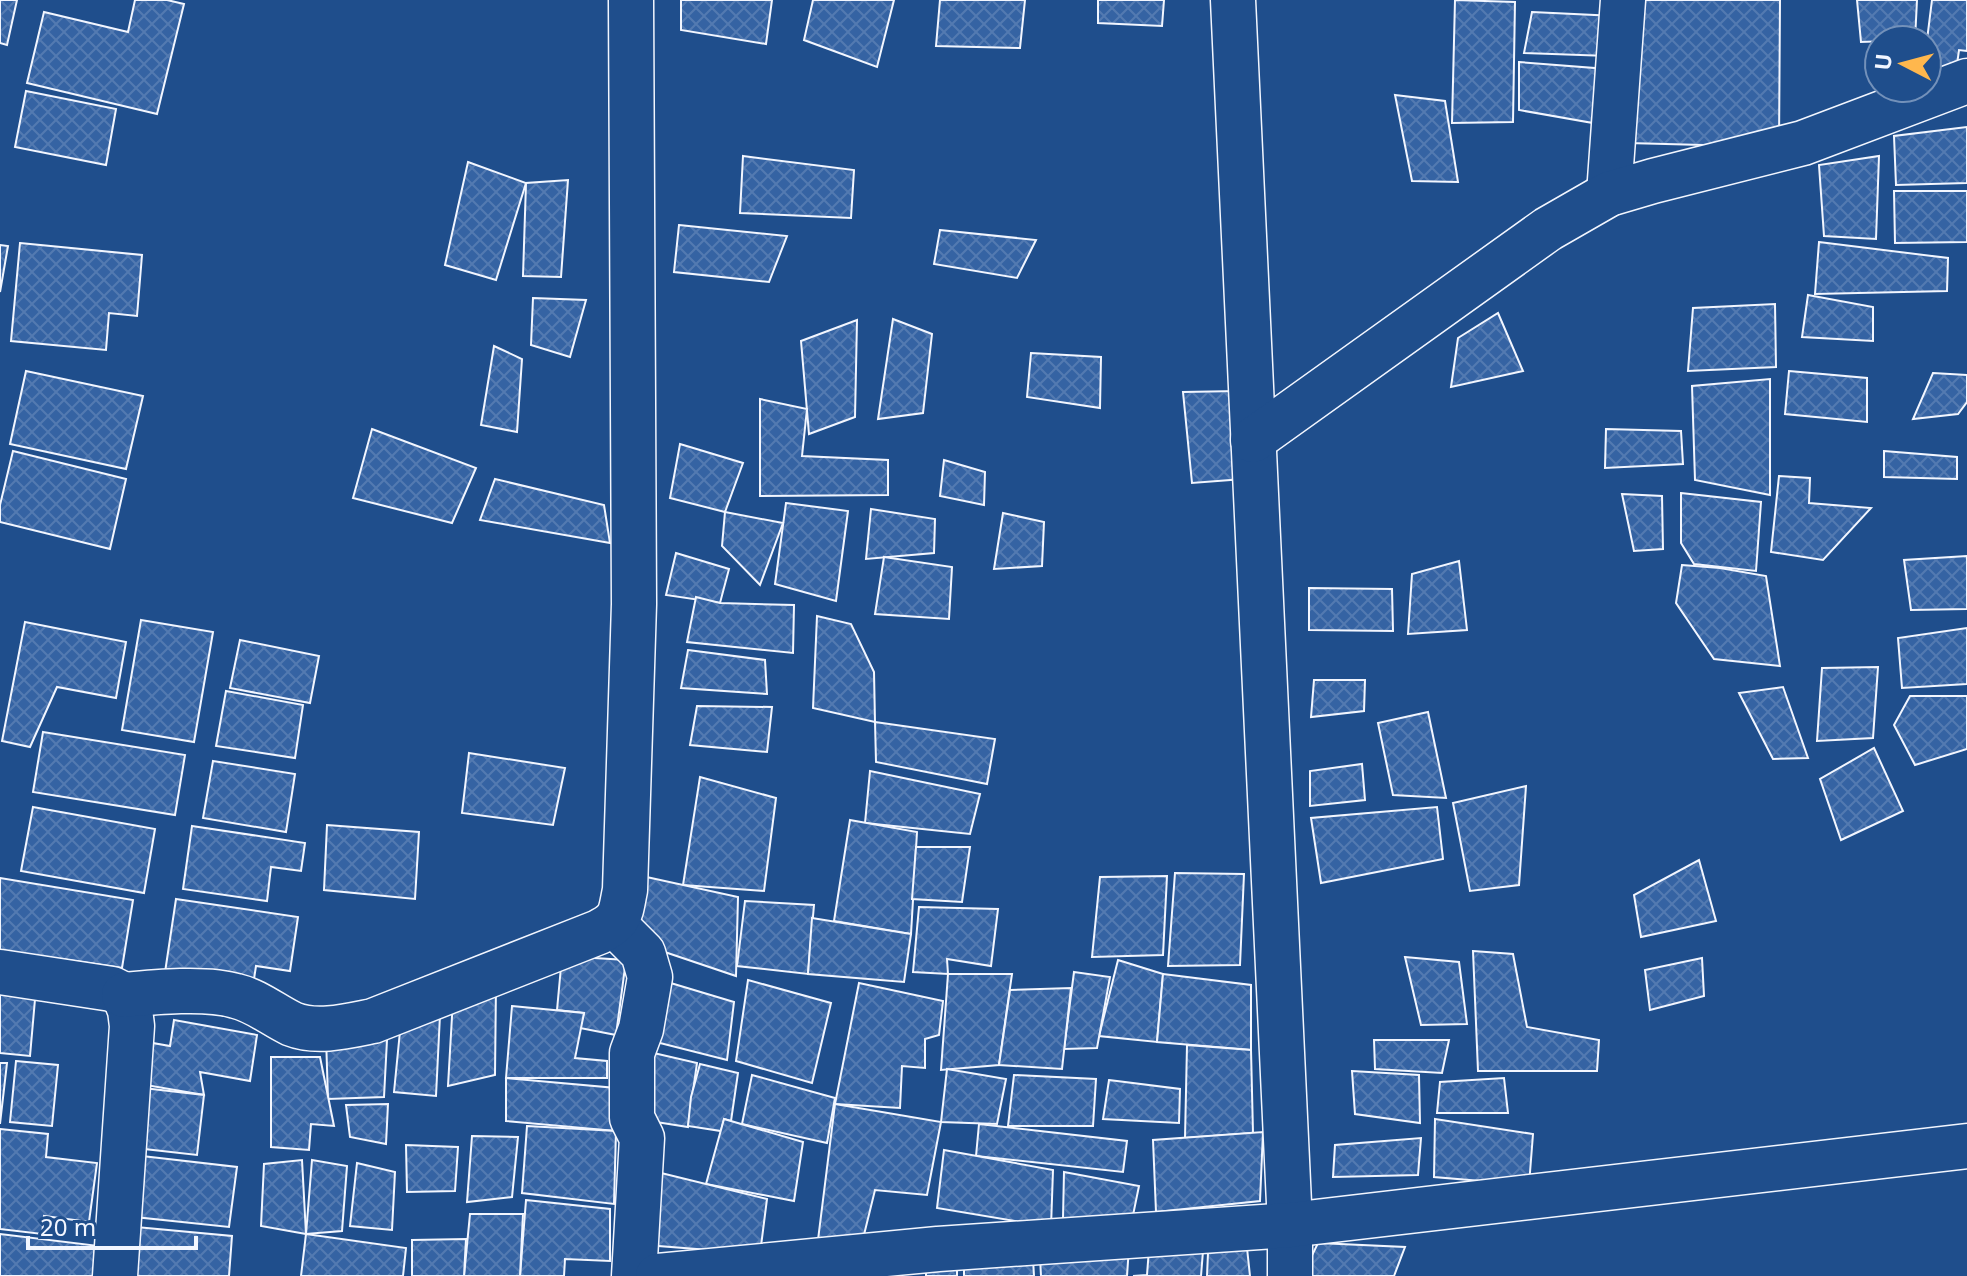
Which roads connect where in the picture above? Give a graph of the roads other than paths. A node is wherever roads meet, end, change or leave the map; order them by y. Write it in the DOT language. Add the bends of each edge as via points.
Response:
graph roads {
  1 [pos="631,0"];
  2 [pos="1233,0"];
  3 [pos="1623,0"];
  4 [pos="1967,81"];
  5 [pos="1609,194"];
  6 [pos="1253,440"];
  7 [pos="614,924"];
  8 [pos="0,972"];
  9 [pos="124,995"];
  10 [pos="1967,1146"];
  11 [pos="1290,1225"];
  12 [pos="115,1276"];
  13 [pos="634,1276"];
  14 [pos="658,1276"];
  15 [pos="1290,1276"];
  1 -- 7 [label="street" via="634,604 625,890"];
  2 -- 6 [label="street"];
  3 -- 5 [label="street"];
  4 -- 5 [label="street" via="1803,143"];
  5 -- 6 [label="street" via="1548,229"];
  6 -- 11 [label="street"];
  7 -- 9 [label="street" via="373,1021 335,1028 303,1027 223,993"];
  7 -- 13 [label="street" via="643,953 650,977 632,1053 632,1118 642,1138"];
  8 -- 9 [label="street"];
  9 -- 12 [label="street" via="132,1026"];
  10 -- 11 [label="street"];
  11 -- 14 [label="street" via="938,1249"];
  11 -- 15 [label="street"];
}
